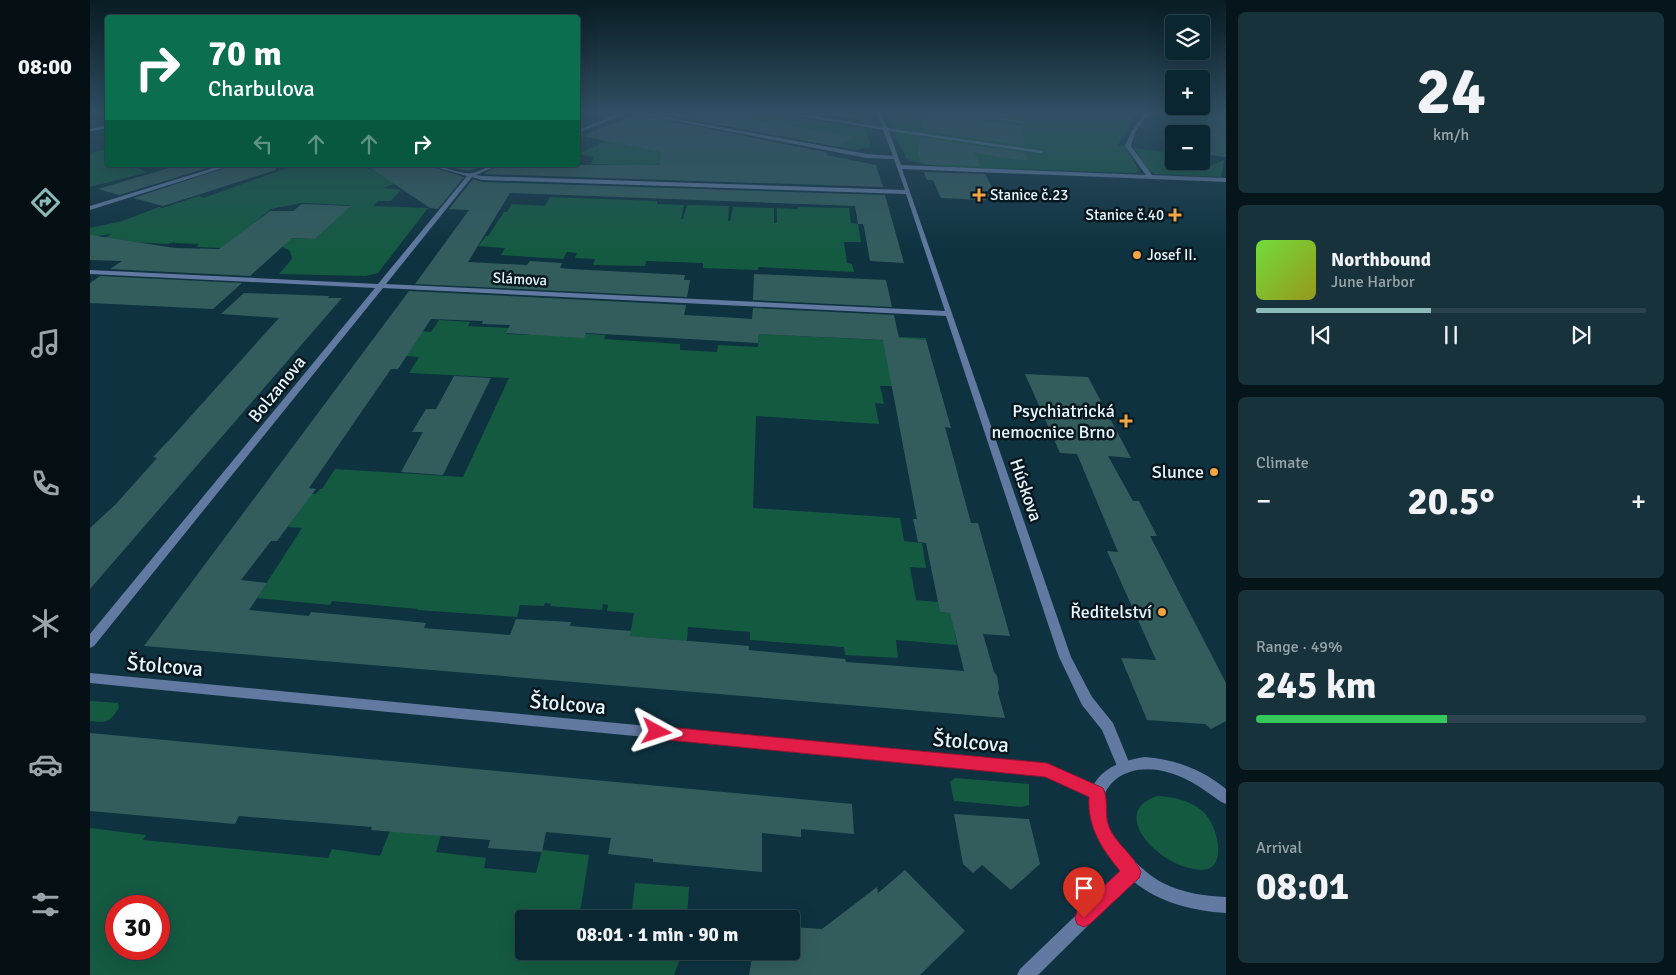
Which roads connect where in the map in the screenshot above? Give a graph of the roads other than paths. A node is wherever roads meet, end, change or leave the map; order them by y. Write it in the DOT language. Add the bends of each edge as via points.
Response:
graph roads {
  1 [pos="882,160"];
  2 [pos="896,160"];
  3 [pos="1138,160"];
  4 [pos="897,163"];
  5 [pos="223,167"];
  6 [pos="439,167"];
  7 [pos="491,167"];
  8 [pos="470,175"];
  9 [pos="1150,177"];
  10 [pos="1226,180"];
  11 [pos="908,192"];
  12 [pos="90,208"];
  13 [pos="90,272"];
  14 [pos="382,286"];
  15 [pos="950,314"];
  16 [pos="90,643"];
  17 [pos="90,678"];
  18 [pos="1124,767"];
  19 [pos="1098,793"];
  20 [pos="1226,798"];
  21 [pos="1132,872"];
  22 [pos="1226,905"];
  23 [pos="1026,975"];
  1 -- 4 [label="street"];
  2 -- 4 [label="street, Húskova"];
  3 -- 9 [label="street"];
  4 -- 9 [label="street"];
  4 -- 11 [label="street, Húskova"];
  5 -- 12 [label="street"];
  6 -- 8 [label="street"];
  7 -- 8 [label="street"];
  8 -- 11 [label="street" via="482,178"];
  8 -- 14 [label="street, Bolzanova"];
  9 -- 10 [label="street"];
  11 -- 15 [label="street, Húskova"];
  13 -- 14 [label="street, Slámova"];
  14 -- 15 [label="street, Slámova"];
  14 -- 16 [label="street, Bolzanova"];
  15 -- 18 [label="street, Húskova" via="1065,657 1087,701 1108,727"];
  17 -- 19 [label="street, Štolcova" via="1047,770"];
  18 -- 19 [label="street" via="1107,777"];
  18 -- 20 [label="street" via="1140,764 1178,769 1198,778"];
  19 -- 21 [label="street" via="1101,828 1112,848"];
  21 -- 22 [label="street" via="1176,897 1202,904"];
  21 -- 23 [label="street"];
}
